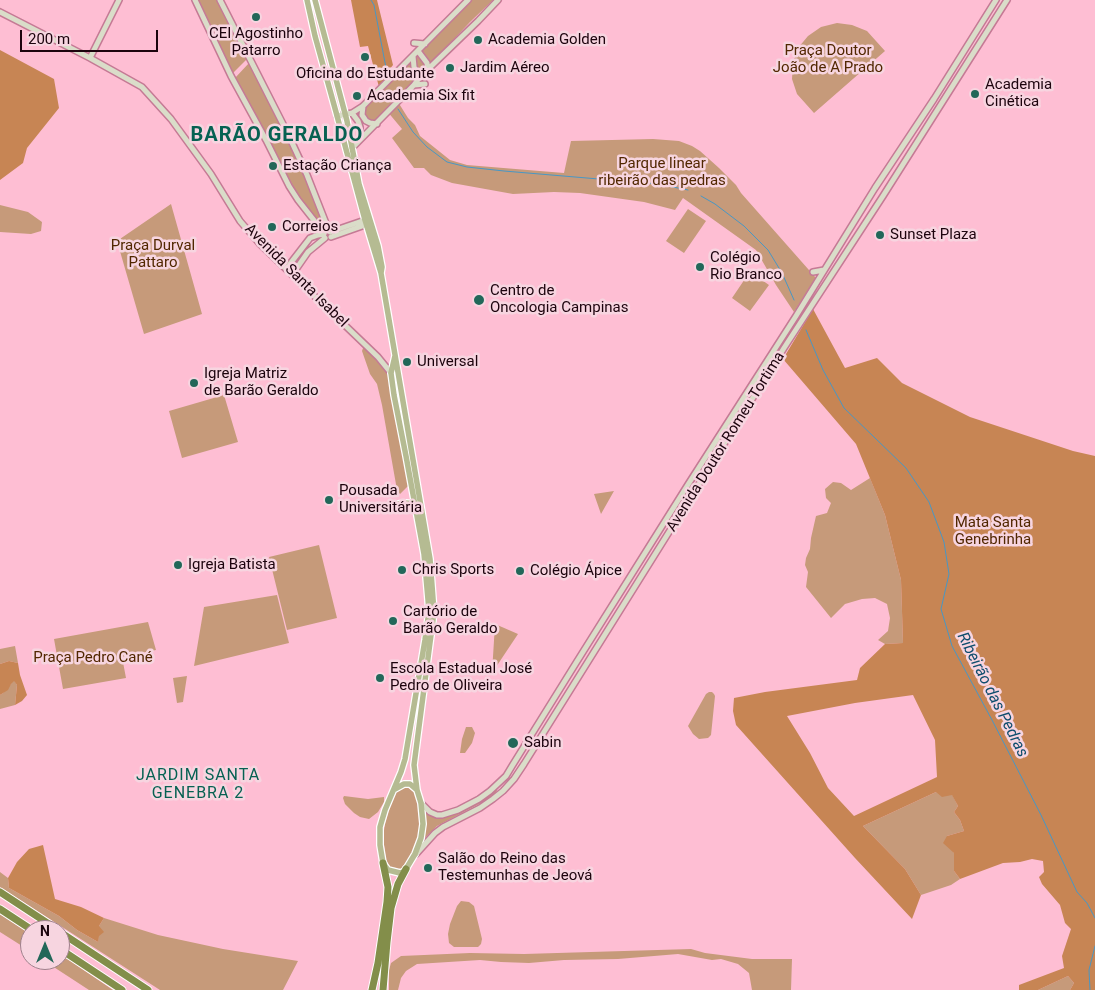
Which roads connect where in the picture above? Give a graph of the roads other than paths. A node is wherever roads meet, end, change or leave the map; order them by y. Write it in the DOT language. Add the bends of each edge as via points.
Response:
graph roads {
  1 [pos="119,0"];
  2 [pos="195,0"];
  3 [pos="220,0"];
  4 [pos="307,0"];
  5 [pos="315,0"];
  6 [pos="468,0"];
  7 [pos="498,0"];
  8 [pos="996,0"];
  9 [pos="1007,0"];
  10 [pos="0,12"];
  11 [pos="414,43"];
  12 [pos="425,44"];
  13 [pos="418,51"];
  14 [pos="413,56"];
  15 [pos="90,58"];
  16 [pos="428,70"];
  17 [pos="420,77"];
  18 [pos="425,84"];
  19 [pos="414,85"];
  20 [pos="363,106"];
  21 [pos="348,114"];
  22 [pos="337,116"];
  23 [pos="376,124"];
  24 [pos="341,132"];
  25 [pos="350,139"];
  26 [pos="356,144"];
  27 [pos="368,222"];
  28 [pos="327,234"];
  29 [pos="286,269"];
  30 [pos="824,270"];
  31 [pos="813,272"];
  32 [pos="292,275"];
  33 [pos="786,332"];
  34 [pos="784,348"];
  35 [pos="395,356"];
  36 [pos="391,373"];
  37 [pos="399,382"];
  38 [pos="398,504"];
  39 [pos="415,504"];
  40 [pos="411,722"];
  41 [pos="419,724"];
  42 [pos="394,789"];
  43 [pos="417,790"];
  44 [pos="421,803"];
  45 [pos="415,854"];
  46 [pos="383,863"];
  47 [pos="406,869"];
  48 [pos="0,892"];
  49 [pos="0,909"];
  50 [pos="42,920"];
  51 [pos="20,922"];
  52 [pos="70,938"];
  53 [pos="70,956"];
  54 [pos="118,969"];
  55 [pos="372,988"];
  56 [pos="121,990"];
  57 [pos="148,990"];
  58 [pos="154,990"];
  59 [pos="383,990"];
  1 -- 15 [label="main road"];
  2 -- 28 [label="main road" via="289,186"];
  3 -- 28 [label="main road" via="288,134"];
  4 -- 22 [label="main road"];
  5 -- 21 [label="main road"];
  6 -- 12 [label="main road"];
  7 -- 16 [label="main road"];
  8 -- 30 [label="main road, Avenida Doutor Romeu Tortima"];
  9 -- 34 [label="main road, Avenida Doutor Romeu Tortima"];
  10 -- 15 [label="main road, Avenida Santa Isabel"];
  11 -- 12 [label="main road"];
  12 -- 13 [label="main road"];
  13 -- 14 [label="main road"];
  13 -- 16 [label="main road"];
  14 -- 17 [label="main road" via="414,67"];
  14 -- 20 [label="main road"];
  15 -- 29 [label="main road, Avenida Santa Isabel" via="142,87 171,119 240,221"];
  16 -- 17 [label="main road"];
  17 -- 19 [label="main road"];
  18 -- 19 [label="main road"];
  19 -- 23 [label="main road"];
  20 -- 21 [label="main road"];
  20 -- 23 [label="main road" via="362,115 366,121"];
  21 -- 22 [label="main road"];
  21 -- 25 [label="main road"];
  21 -- 26 [label="main road" via="358,121 360,127"];
  22 -- 24 [label="main road"];
  23 -- 26 [label="main road"];
  24 -- 25 [label="main road"];
  24 -- 27 [label="main road"];
  25 -- 26 [label="main road"];
  26 -- 27 [label="main road" via="359,184"];
  27 -- 28 [label="main road"];
  27 -- 35 [label="main road" via="378,246"];
  28 -- 29 [label="main road" via="310,238"];
  28 -- 32 [label="main road" via="308,252"];
  29 -- 32 [label="main road, Avenida Santa Isabel"];
  30 -- 31 [label="main road"];
  30 -- 33 [label="main road, Avenida Doutor Romeu Tortima"];
  32 -- 36 [label="main road, Avenida Santa Isabel"];
  33 -- 34 [label="main road" via="790,335"];
  33 -- 44 [label="main road, Avenida Doutor Romeu Tortima" via="509,771 479,799 448,814 436,815"];
  34 -- 45 [label="main road, Avenida Doutor Romeu Tortima" via="514,778 480,808 443,826"];
  35 -- 36 [label="main road"];
  35 -- 37 [label="main road"];
  36 -- 37 [label="main road"];
  36 -- 39 [label="main road"];
  37 -- 41 [label="main road" via="430,559 434,612"];
  38 -- 39 [label="main road"];
  39 -- 40 [label="main road" via="429,611"];
  40 -- 41 [label="main road"];
  40 -- 42 [label="main road" via="405,759"];
  41 -- 43 [label="main road" via="414,765"];
  42 -- 43 [label="main road" via="410,784"];
  42 -- 46 [label="main road" via="380,827"];
  43 -- 44 [label="main road"];
  44 -- 45 [label="main road" via="422,831"];
  45 -- 47 [label="main road"];
  46 -- 47 [label="main road" via="394,872"];
  46 -- 55 [label="highway" via="388,902"];
  47 -- 59 [label="highway" via="392,908"];
  48 -- 50 [label="highway"];
  49 -- 51 [label="highway"];
  52 -- 54 [label="highway"];
  53 -- 56 [label="highway"];
  54 -- 57 [label="highway"];
  54 -- 58 [label="highway"];
}
